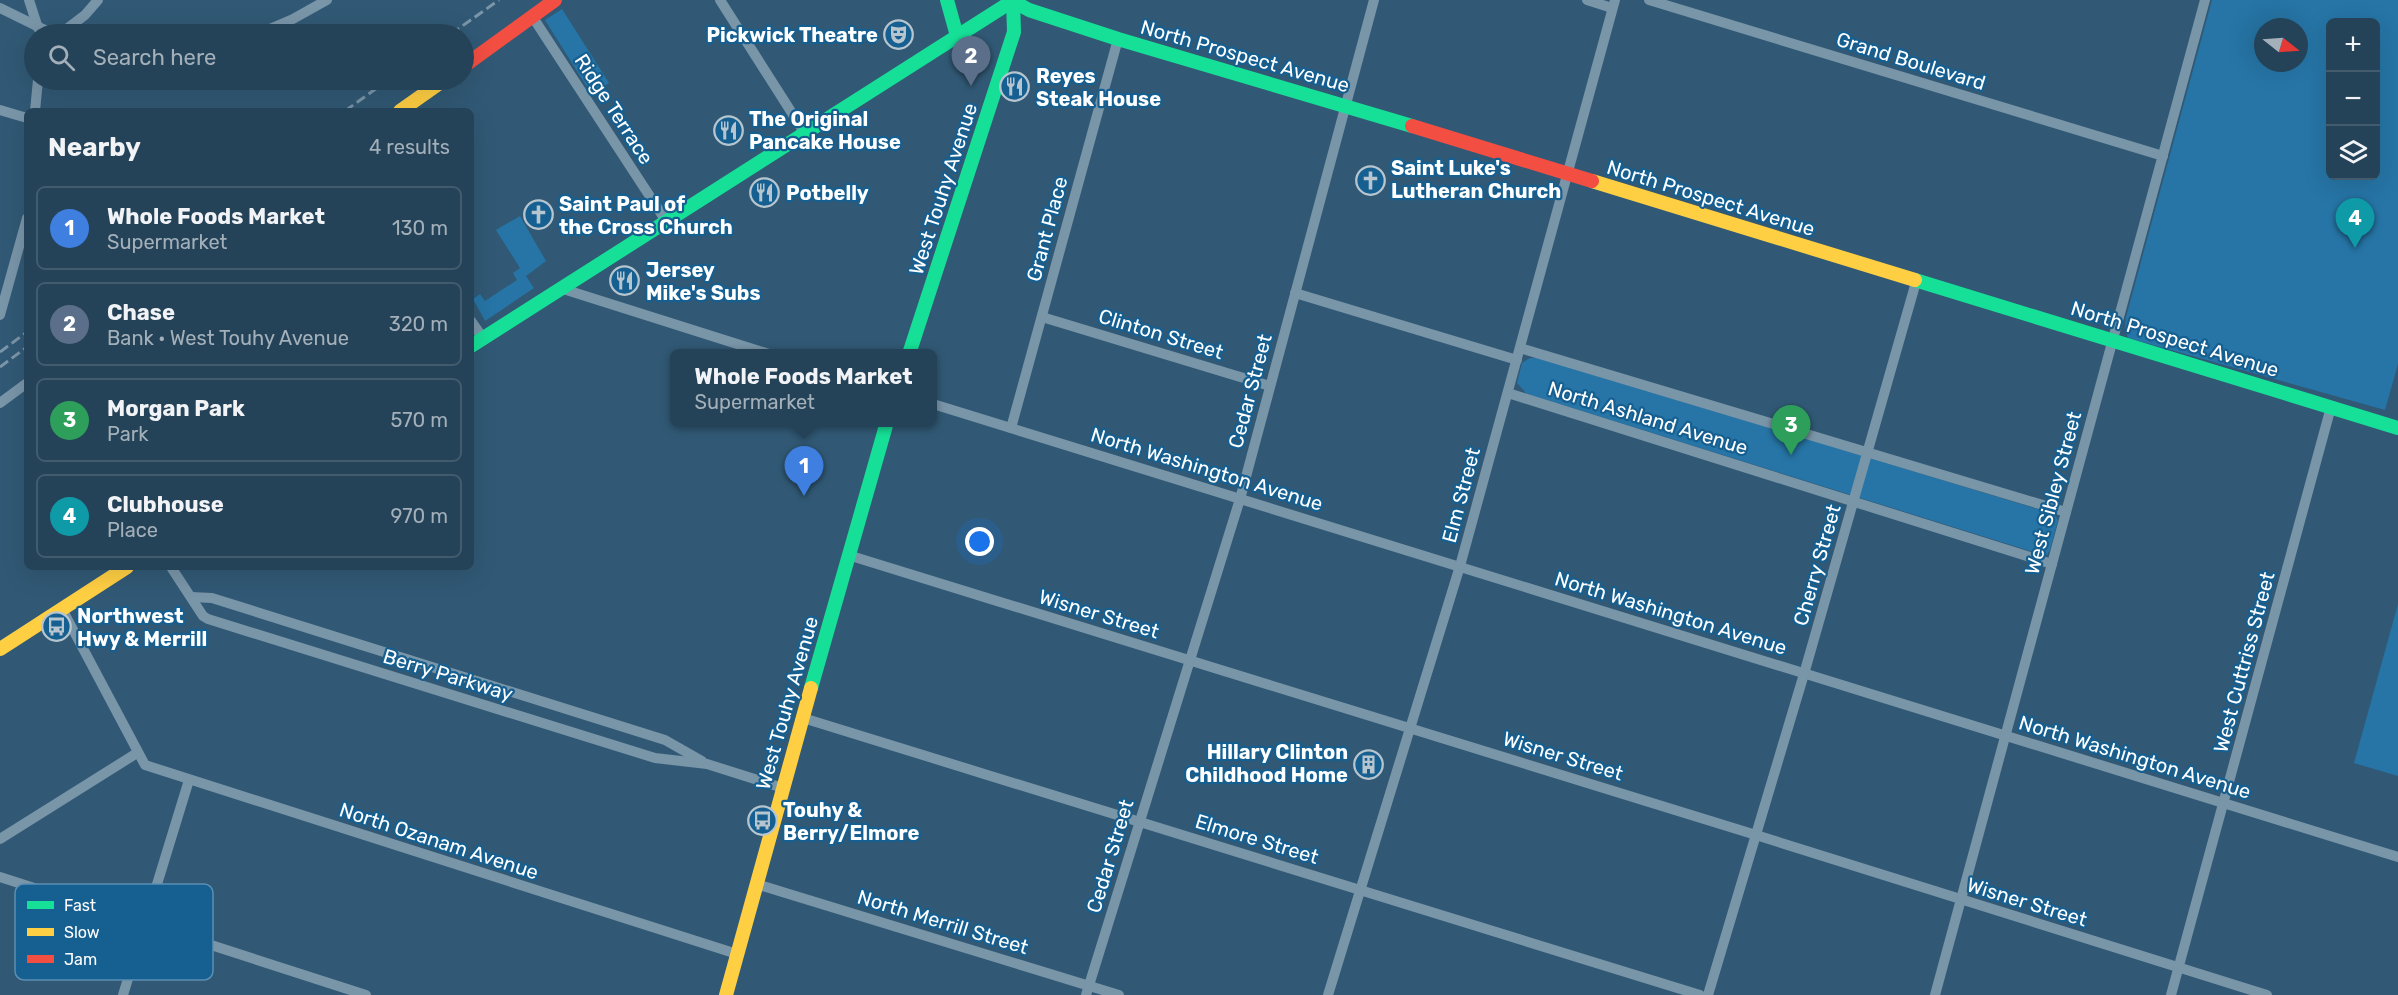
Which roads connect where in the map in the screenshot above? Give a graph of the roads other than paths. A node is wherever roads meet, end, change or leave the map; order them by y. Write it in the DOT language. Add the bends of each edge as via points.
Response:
graph roads {
  1 [pos="28,0"];
  2 [pos="98,0"];
  3 [pos="327,0"];
  4 [pos="555,0"];
  5 [pos="720,0"];
  6 [pos="947,0"];
  7 [pos="1013,0"];
  8 [pos="1374,0"];
  9 [pos="1587,0"];
  10 [pos="1649,0"];
  11 [pos="2205,0"];
  12 [pos="1613,4"];
  13 [pos="0,8"];
  14 [pos="532,16"];
  15 [pos="30,24"];
  16 [pos="37,24"];
  17 [pos="73,24"];
  18 [pos="281,24"];
  19 [pos="957,36"];
  20 [pos="1118,39"];
  21 [pos="474,59"];
  22 [pos="37,90"];
  23 [pos="430,90"];
  24 [pos="1345,106"];
  25 [pos="35,108"];
  26 [pos="404,108"];
  27 [pos="0,110"];
  28 [pos="24,117"];
  29 [pos="804,132"];
  30 [pos="2163,156"];
  31 [pos="1568,174"];
  32 [pos="666,221"];
  33 [pos="24,230"];
  34 [pos="1916,282"];
  35 [pos="561,288"];
  36 [pos="1295,293"];
  37 [pos="0,315"];
  38 [pos="1042,317"];
  39 [pos="2113,340"];
  40 [pos="477,342"];
  41 [pos="1520,348"];
  42 [pos="753,349"];
  43 [pos="911,349"];
  44 [pos="1516,360"];
  45 [pos="24,385"];
  46 [pos="1270,386"];
  47 [pos="1508,393"];
  48 [pos="0,403"];
  49 [pos="937,405"];
  50 [pos="2331,407"];
  51 [pos="886,427"];
  52 [pos="2398,428"];
  53 [pos="1011,429"];
  54 [pos="1868,453"];
  55 [pos="1240,499"];
  56 [pos="1854,501"];
  57 [pos="2066,512"];
  58 [pos="848,555"];
  59 [pos="2052,564"];
  60 [pos="1460,566"];
  61 [pos="122,570"];
  62 [pos="173,570"];
  63 [pos="191,597"];
  64 [pos="62,609"];
  65 [pos="0,649"];
  66 [pos="1190,661"];
  67 [pos="1804,674"];
  68 [pos="803,718"];
  69 [pos="1410,728"];
  70 [pos="2005,736"];
  71 [pos="137,753"];
  72 [pos="707,764"];
  73 [pos="189,780"];
  74 [pos="783,788"];
  75 [pos="2224,804"];
  76 [pos="1140,822"];
  77 [pos="1756,835"];
  78 [pos="0,839"];
  79 [pos="2398,857"];
  80 [pos="0,877"];
  81 [pos="22,884"];
  82 [pos="157,884"];
  83 [pos="756,884"];
  84 [pos="1360,890"];
  85 [pos="1961,900"];
  86 [pos="213,946"];
  87 [pos="737,954"];
  88 [pos="2178,968"];
  89 [pos="128,980"];
  90 [pos="1088,990"];
  91 [pos="123,995"];
  92 [pos="366,995"];
  93 [pos="726,995"];
  94 [pos="1119,995"];
  95 [pos="1328,995"];
  96 [pos="1700,995"];
  97 [pos="1708,995"];
  98 [pos="1935,995"];
  99 [pos="2171,995"];
  100 [pos="2267,995"];
  1 -- 16 [label="street"];
  2 -- 17 [label="street"];
  3 -- 18 [label="street"];
  4 -- 14 [label="main road"];
  5 -- 29 [label="street"];
  6 -- 19 [label="main road"];
  7 -- 19 [label="main road"];
  7 -- 20 [label="main road, North Prospect Avenue" via="1029,10"];
  7 -- 43 [label="main road, West Touhy Avenue" via="1014,32"];
  8 -- 24 [label="street, Cedar Street"];
  9 -- 12 [label="street"];
  10 -- 30 [label="street, Grand Boulevard"];
  11 -- 30 [label="street, West Sibley Street"];
  12 -- 31 [label="street, Elm Street"];
  13 -- 15 [label="street"];
  14 -- 21 [label="main road"];
  14 -- 32 [label="street, Ridge Terrace"];
  19 -- 29 [label="main road"];
  20 -- 24 [label="main road, North Prospect Avenue"];
  20 -- 38 [label="street, Grant Place"];
  22 -- 25 [label="street"];
  23 -- 26 [label="main road"];
  24 -- 31 [label="main road, North Prospect Avenue"];
  24 -- 36 [label="street, Cedar Street"];
  27 -- 28 [label="street"];
  29 -- 32 [label="main road"];
  30 -- 39 [label="street, West Sibley Street"];
  31 -- 34 [label="main road, North Prospect Avenue"];
  31 -- 41 [label="street, Elm Street"];
  32 -- 35 [label="main road"];
  33 -- 37 [label="street"];
  34 -- 39 [label="main road, North Prospect Avenue"];
  34 -- 54 [label="street, Cherry Street"];
  35 -- 40 [label="main road"];
  35 -- 42 [label="street"];
  36 -- 44 [label="street"];
  36 -- 46 [label="street, Cedar Street"];
  38 -- 46 [label="street, Clinton Street"];
  38 -- 53 [label="street, Grant Place"];
  39 -- 50 [label="main road, North Prospect Avenue"];
  39 -- 57 [label="street, West Sibley Street"];
  41 -- 44 [label="street, Elm Street"];
  41 -- 54 [label="street, North Ashland Avenue"];
  44 -- 47 [label="street, Elm Street"];
  45 -- 48 [label="street"];
  46 -- 55 [label="street, Cedar Street"];
  47 -- 56 [label="street, North Ashland Avenue"];
  47 -- 60 [label="street, Elm Street"];
  49 -- 53 [label="street, North Washington Avenue"];
  50 -- 52 [label="main road, North Prospect Avenue"];
  50 -- 75 [label="street, West Cuttriss Street"];
  51 -- 58 [label="main road, West Touhy Avenue"];
  53 -- 55 [label="street, North Washington Avenue"];
  54 -- 56 [label="street, Cherry Street"];
  54 -- 57 [label="street, North Ashland Avenue"];
  55 -- 60 [label="street, North Washington Avenue"];
  55 -- 66 [label="street, Cedar Street"];
  56 -- 59 [label="street, North Ashland Avenue"];
  56 -- 67 [label="street, Cherry Street"];
  57 -- 59 [label="street, West Sibley Street"];
  58 -- 66 [label="street, Wisner Street"];
  58 -- 68 [label="main road, West Touhy Avenue"];
  59 -- 70 [label="street, West Sibley Street"];
  60 -- 67 [label="street, North Washington Avenue"];
  60 -- 69 [label="street, Elm Street"];
  61 -- 64 [label="main road"];
  62 -- 63 [label="street, Berry Parkway"];
  63 -- 72 [label="street, Berry Parkway" via="212,598 665,740"];
  63 -- 72 [label="street, Berry Parkway" via="208,619 655,758"];
  64 -- 65 [label="main road"];
  64 -- 71 [label="street"];
  66 -- 69 [label="street, Wisner Street"];
  66 -- 76 [label="street, Cedar Street"];
  67 -- 70 [label="street, North Washington Avenue"];
  67 -- 77 [label="street, Cherry Street"];
  68 -- 74 [label="main road, West Touhy Avenue"];
  68 -- 76 [label="street, Elmore Street"];
  69 -- 77 [label="street, Wisner Street"];
  69 -- 84 [label="street, Elm Street"];
  70 -- 75 [label="street, North Washington Avenue"];
  70 -- 85 [label="street, West Sibley Street"];
  71 -- 73 [label="street, North Ozanam Avenue" via="145,765"];
  71 -- 78 [label="street"];
  72 -- 74 [label="street, Berry Parkway"];
  73 -- 82 [label="street"];
  73 -- 87 [label="street, North Ozanam Avenue"];
  74 -- 83 [label="main road, West Touhy Avenue"];
  75 -- 79 [label="street, North Washington Avenue"];
  75 -- 88 [label="street, West Cuttriss Street"];
  76 -- 84 [label="street, Elmore Street"];
  76 -- 90 [label="street, Cedar Street"];
  77 -- 85 [label="street, Wisner Street"];
  77 -- 97 [label="street, Cherry Street"];
  80 -- 81 [label="street"];
  83 -- 87 [label="main road, West Touhy Avenue"];
  83 -- 90 [label="street, North Merrill Street"];
  84 -- 95 [label="street, Elm Street"];
  84 -- 96 [label="street, Elmore Street"];
  85 -- 88 [label="street, Wisner Street"];
  85 -- 98 [label="street, West Sibley Street"];
  86 -- 92 [label="street"];
  87 -- 93 [label="main road, West Touhy Avenue"];
  88 -- 99 [label="street, West Cuttriss Street"];
  88 -- 100 [label="street, Wisner Street"];
  89 -- 91 [label="street"];
  90 -- 94 [label="street, North Merrill Street"];
}
